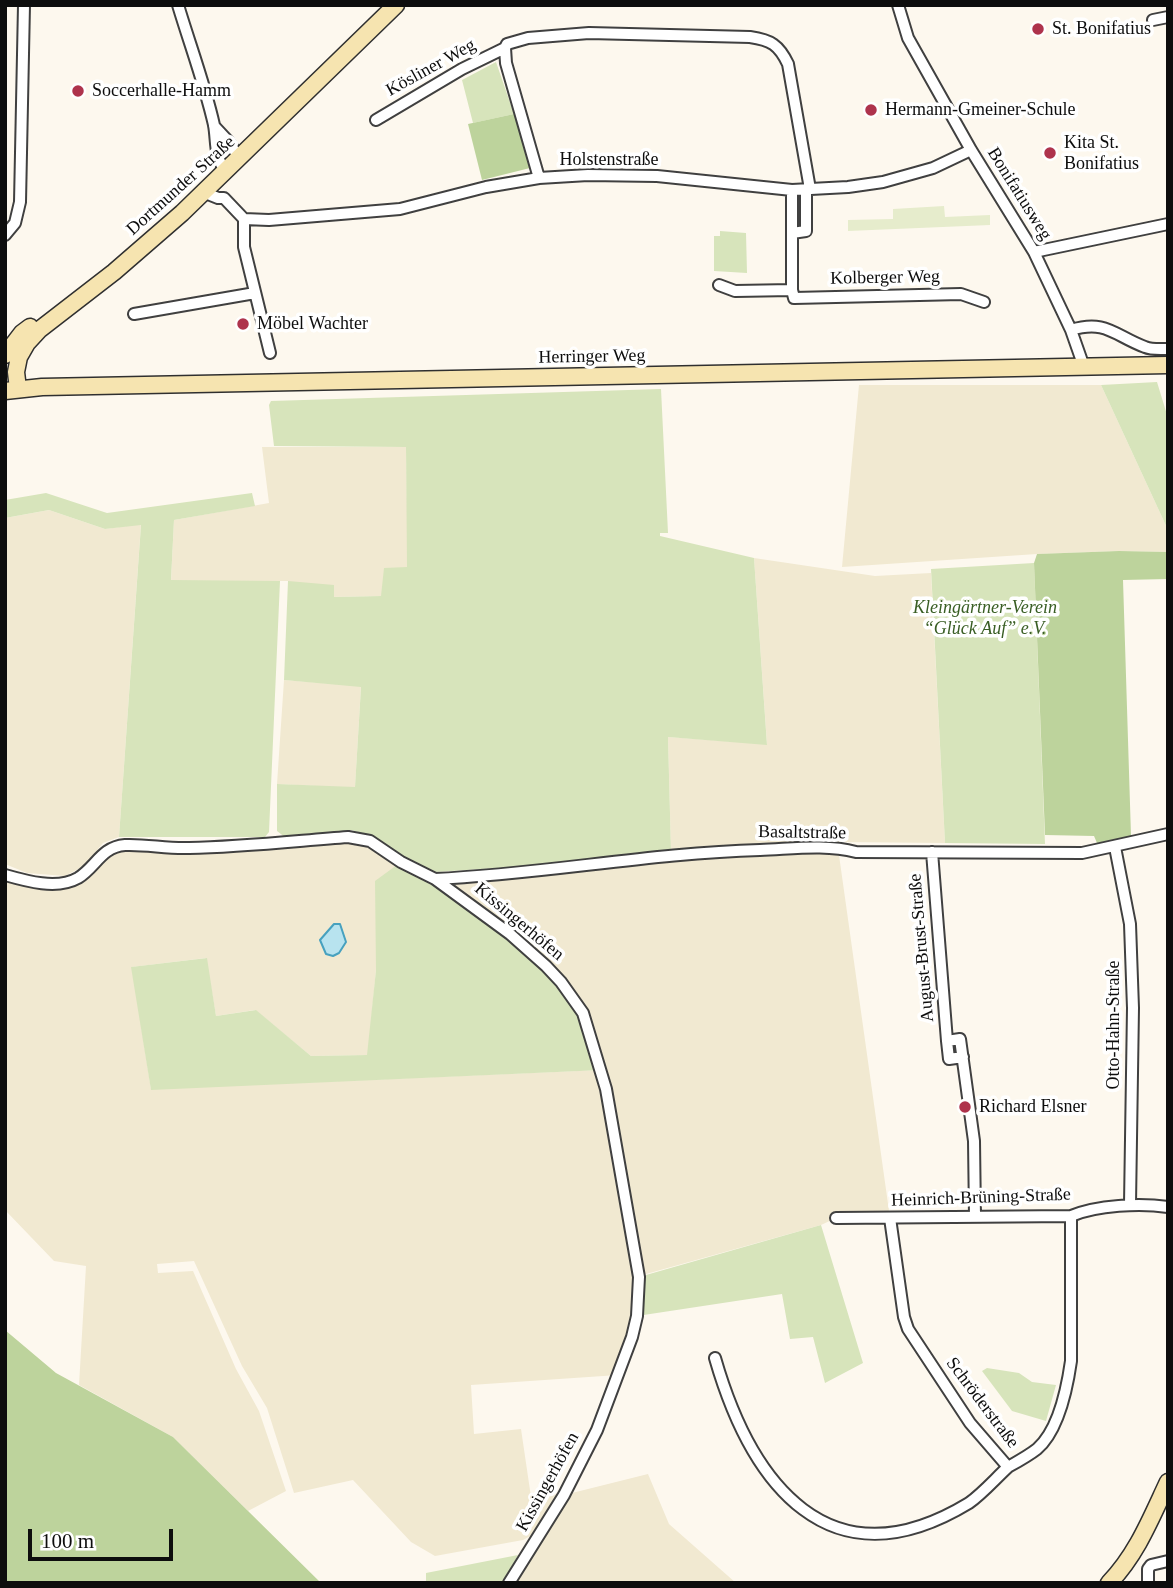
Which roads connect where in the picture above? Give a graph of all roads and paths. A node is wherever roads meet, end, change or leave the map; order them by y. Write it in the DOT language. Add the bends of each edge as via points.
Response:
graph roads {
  1 [pos="24,5"];
  2 [pos="178,5"];
  3 [pos="383,5"];
  4 [pos="396,5"];
  5 [pos="898,5"];
  6 [pos="1168,17"];
  7 [pos="1153,20"];
  8 [pos="505,48"];
  9 [pos="376,120"];
  10 [pos="214,126"];
  11 [pos="971,150"];
  12 [pos="237,155"];
  13 [pos="222,171"];
  14 [pos="539,178"];
  15 [pos="808,189"];
  16 [pos="792,190"];
  17 [pos="203,192"];
  18 [pos="225,198"];
  19 [pos="244,219"];
  20 [pos="1168,224"];
  21 [pos="792,233"];
  22 [pos="5,235"];
  23 [pos="1034,252"];
  24 [pos="719,285"];
  25 [pos="792,290"];
  26 [pos="255,293"];
  27 [pos="984,302"];
  28 [pos="134,314"];
  29 [pos="1071,330"];
  30 [pos="1168,349"];
  31 [pos="270,353"];
  32 [pos="5,355"];
  33 [pos="1168,365"];
  34 [pos="1084,367"];
  35 [pos="11,390"];
  36 [pos="1168,834"];
  37 [pos="1115,847"];
  38 [pos="932,852"];
  39 [pos="5,875"];
  40 [pos="435,879"];
  41 [pos="1130,1204"];
  42 [pos="1168,1207"];
  43 [pos="1071,1216"];
  44 [pos="975,1217"];
  45 [pos="836,1218"];
  46 [pos="890,1218"];
  47 [pos="715,1358"];
  48 [pos="1008,1468"];
  49 [pos="1168,1482"];
  50 [pos="1168,1561"];
  51 [pos="1148,1581"];
  52 [pos="509,1583"];
  53 [pos="1109,1583"];
  1 -- 22 [label="street" via="20,202 15,223"];
  2 -- 10 [label="street"];
  3 -- 12 [label="main road, Dortmunder Straße"];
  4 -- 12 [label="main road, Dortmunder Straße"];
  5 -- 11 [label="street, Bonifatiusweg" via="908,38"];
  6 -- 7 [label="street"];
  8 -- 9 [label="street, Kösliner Weg"];
  8 -- 14 [label="street"];
  8 -- 15 [label="street, Kösliner Weg" via="528,38 589,33 751,37 775,43 788,64"];
  10 -- 12 [label="street"];
  10 -- 13 [label="street"];
  11 -- 15 [label="street, Holstenstraße" via="933,168 883,181"];
  11 -- 23 [label="street, Bonifatiusweg"];
  12 -- 13 [label="main road, Dortmunder Straße"];
  13 -- 17 [label="main road, Dortmunder Straße"];
  13 -- 18 [label="street"];
  13 -- 32 [label="main road, Dortmunder Straße" via="22,333"];
  14 -- 16 [label="street, Holstenstraße" via="635,175"];
  14 -- 19 [label="street, Holstenstraße" via="400,209"];
  15 -- 16 [label="street, Holstenstraße"];
  15 -- 21 [label="street" via="806,231"];
  16 -- 21 [label="street"];
  17 -- 18 [label="street"];
  17 -- 35 [label="main road, Dortmunder Straße" via="114,272 39,330 19,357"];
  18 -- 19 [label="street"];
  19 -- 26 [label="street" via="244,247"];
  20 -- 23 [label="street"];
  21 -- 25 [label="street"];
  23 -- 29 [label="street, Bonifatiusweg"];
  24 -- 25 [label="street, Kolberger Weg" via="735,291"];
  25 -- 27 [label="street, Kolberger Weg" via="794,298 961,294"];
  26 -- 28 [label="street"];
  26 -- 31 [label="street"];
  29 -- 30 [label="street" via="1099,326 1147,349"];
  29 -- 34 [label="street, Bonifatiusweg"];
  33 -- 34 [label="main road, Herringer Weg"];
  34 -- 35 [label="main road, Herringer Weg"];
  36 -- 37 [label="street, Basaltstraße"];
  37 -- 38 [label="street, Basaltstraße" via="1082,853"];
  37 -- 41 [label="street, Otto-Hahn-Straße" via="1130,923"];
  38 -- 40 [label="street, Basaltstraße" via="741,850"];
  38 -- 44 [label="street, August-Brust-Straße" via="947,1041 960,1039 974,1141"];
  39 -- 40 [label="street, Kissingerhöfen" via="27,881 71,881 104,852 126,845 188,848 348,837 370,841"];
  40 -- 52 [label="street, Kissingerhöfen" via="535,955 583,1013 606,1088 639,1277 632,1337 601,1420 564,1494"];
  41 -- 42 [label="street, Heinrich-Brüning-Straße"];
  41 -- 43 [label="street, Heinrich-Brüning-Straße"];
  43 -- 44 [label="street, Heinrich-Brüning-Straße"];
  43 -- 48 [label="street, Schröderstraße" via="1068,1384 1053,1426 1038,1448"];
  44 -- 46 [label="street, Heinrich-Brüning-Straße"];
  45 -- 46 [label="street, Heinrich-Brüning-Straße"];
  46 -- 48 [label="street, Schröderstraße" via="908,1329 970,1423"];
  47 -- 48 [label="street" via="738,1426 755,1458 792,1506 833,1534 877,1539 923,1529 969,1503"];
  49 -- 53 [label="main road" via="1143,1536"];
  50 -- 51 [label="street" via="1151,1565"];
}
